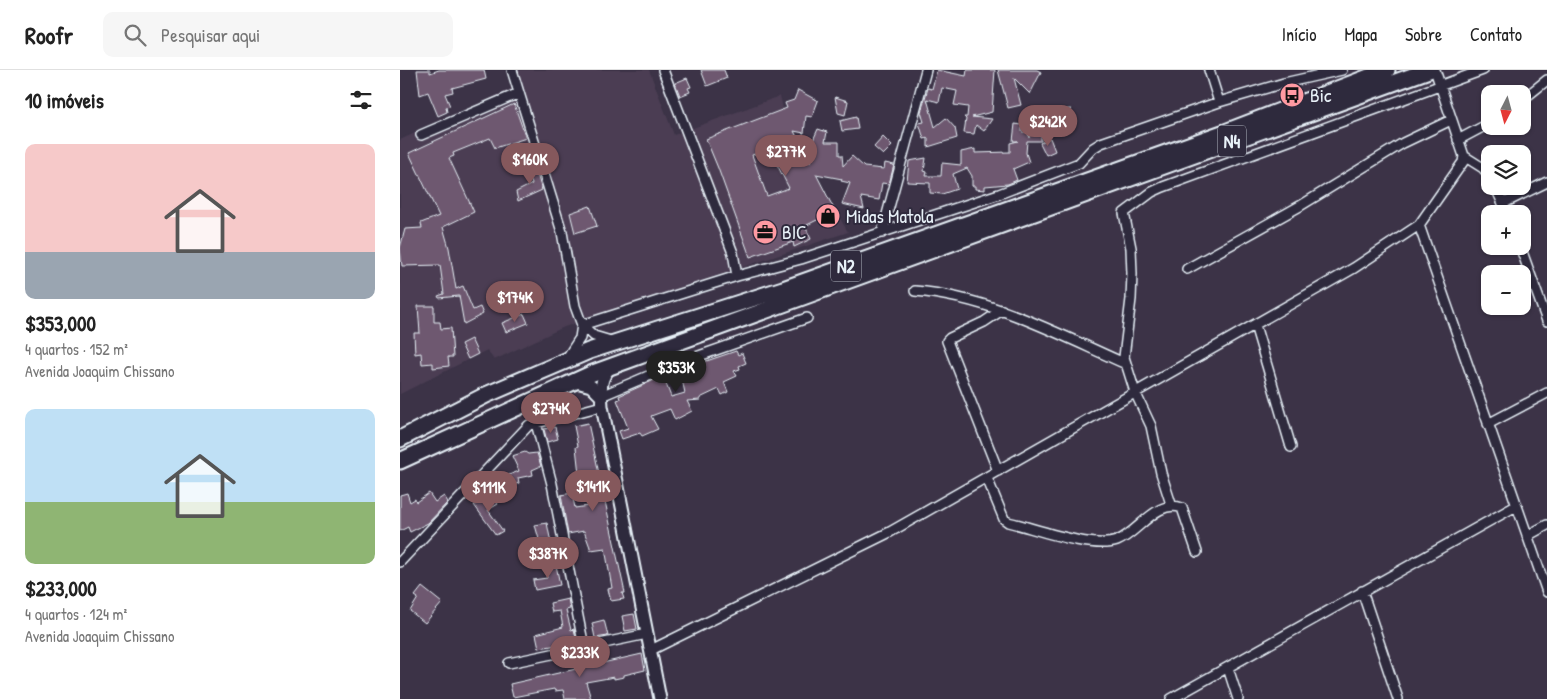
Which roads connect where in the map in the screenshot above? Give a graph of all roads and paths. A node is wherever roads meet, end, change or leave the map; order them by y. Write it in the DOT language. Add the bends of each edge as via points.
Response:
graph roads {
  1 [pos="512,70"];
  2 [pos="663,70"];
  3 [pos="926,70"];
  4 [pos="1209,70"];
  5 [pos="1342,70"];
  6 [pos="1387,70"];
  7 [pos="1429,70"];
  8 [pos="1435,70"];
  9 [pos="1483,70"];
  10 [pos="1547,80"];
  11 [pos="1439,85"];
  12 [pos="519,93"];
  13 [pos="1531,93"];
  14 [pos="1219,102"];
  15 [pos="1451,120"];
  16 [pos="1481,128"];
  17 [pos="421,135"];
  18 [pos="1458,140"];
  19 [pos="1464,156"];
  20 [pos="1481,166"];
  21 [pos="1547,182"];
  22 [pos="1500,195"];
  23 [pos="1504,203"];
  24 [pos="1036,212"];
  25 [pos="1419,225"];
  26 [pos="882,233"];
  27 [pos="1523,255"];
  28 [pos="1187,269"];
  29 [pos="737,276"];
  30 [pos="915,291"];
  31 [pos="1002,310"];
  32 [pos="807,318"];
  33 [pos="1547,321"];
  34 [pos="582,325"];
  35 [pos="1255,325"];
  36 [pos="615,342"];
  37 [pos="565,361"];
  38 [pos="1126,364"];
  39 [pos="611,367"];
  40 [pos="573,381"];
  41 [pos="1135,392"];
  42 [pos="1547,393"];
  43 [pos="602,401"];
  44 [pos="536,423"];
  45 [pos="1488,424"];
  46 [pos="400,439"];
  47 [pos="1291,447"];
  48 [pos="400,461"];
  49 [pos="998,471"];
  50 [pos="987,478"];
  51 [pos="1171,504"];
  52 [pos="1516,506"];
  53 [pos="1547,525"];
  54 [pos="1527,536"];
  55 [pos="1197,552"];
  56 [pos="400,562"];
  57 [pos="1362,591"];
  58 [pos="1547,592"];
  59 [pos="647,634"];
  60 [pos="584,647"];
  61 [pos="651,650"];
  62 [pos="509,663"];
  63 [pos="1228,668"];
  64 [pos="660,699"];
  65 [pos="1171,699"];
  66 [pos="1238,699"];
  67 [pos="1398,699"];
  1 -- 12 [label="street"];
  2 -- 29 [label="street" via="733,253"];
  3 -- 26 [label="street"];
  4 -- 14 [label="street"];
  5 -- 14 [label="street"];
  6 -- 36 [label="highway, N2" via="783,289"];
  7 -- 24 [label="highway, N4"];
  8 -- 11 [label="street"];
  9 -- 11 [label="street"];
  10 -- 13 [label="street"];
  11 -- 15 [label="street"];
  11 -- 38 [label="street" via="1163,187 1126,211 1123,216 1131,248 1132,274"];
  12 -- 17 [label="street"];
  12 -- 34 [label="street" via="562,232"];
  14 -- 26 [label="street" via="1101,143 1079,163 1064,170"];
  15 -- 18 [label="street"];
  15 -- 28 [label="street" via="1403,143 1300,206"];
  16 -- 18 [label="street"];
  18 -- 19 [label="street"];
  19 -- 20 [label="street"];
  19 -- 25 [label="street" via="1460,168"];
  21 -- 23 [label="street"];
  22 -- 23 [label="street"];
  24 -- 39 [label="highway, N2"];
  25 -- 35 [label="street" via="1354,268"];
  25 -- 45 [label="street"];
  26 -- 29 [label="street"];
  27 -- 33 [label="street"];
  29 -- 34 [label="street"];
  30 -- 31 [label="street"];
  31 -- 38 [label="street"];
  31 -- 49 [label="street" via="947,341"];
  32 -- 43 [label="street" via="678,363"];
  34 -- 36 [label="street" via="594,336"];
  34 -- 37 [label="street" via="580,338"];
  35 -- 41 [label="street"];
  35 -- 47 [label="street"];
  36 -- 37 [label="highway, N2"];
  37 -- 46 [label="highway, N2" via="486,395"];
  38 -- 41 [label="street"];
  39 -- 40 [label="highway, N2"];
  39 -- 43 [label="street" via="601,381"];
  40 -- 43 [label="street" via="591,386"];
  40 -- 48 [label="highway, N2"];
  41 -- 49 [label="street"];
  41 -- 51 [label="street" via="1151,426"];
  42 -- 45 [label="street"];
  43 -- 44 [label="street"];
  43 -- 59 [label="street"];
  44 -- 56 [label="street" via="524,428"];
  44 -- 60 [label="street" via="552,484"];
  45 -- 52 [label="street"];
  49 -- 50 [label="street"];
  50 -- 51 [label="street" via="1008,522 1084,541 1114,542"];
  50 -- 61 [label="street" via="890,532"];
  51 -- 55 [label="street" via="1182,508"];
  52 -- 54 [label="street"];
  52 -- 57 [label="street"];
  53 -- 54 [label="street"];
  54 -- 58 [label="street"];
  57 -- 63 [label="street"];
  57 -- 67 [label="street"];
  59 -- 60 [label="street"];
  59 -- 61 [label="street"];
  60 -- 62 [label="street"];
  61 -- 64 [label="street"];
  63 -- 65 [label="street"];
  63 -- 66 [label="street"];
}
